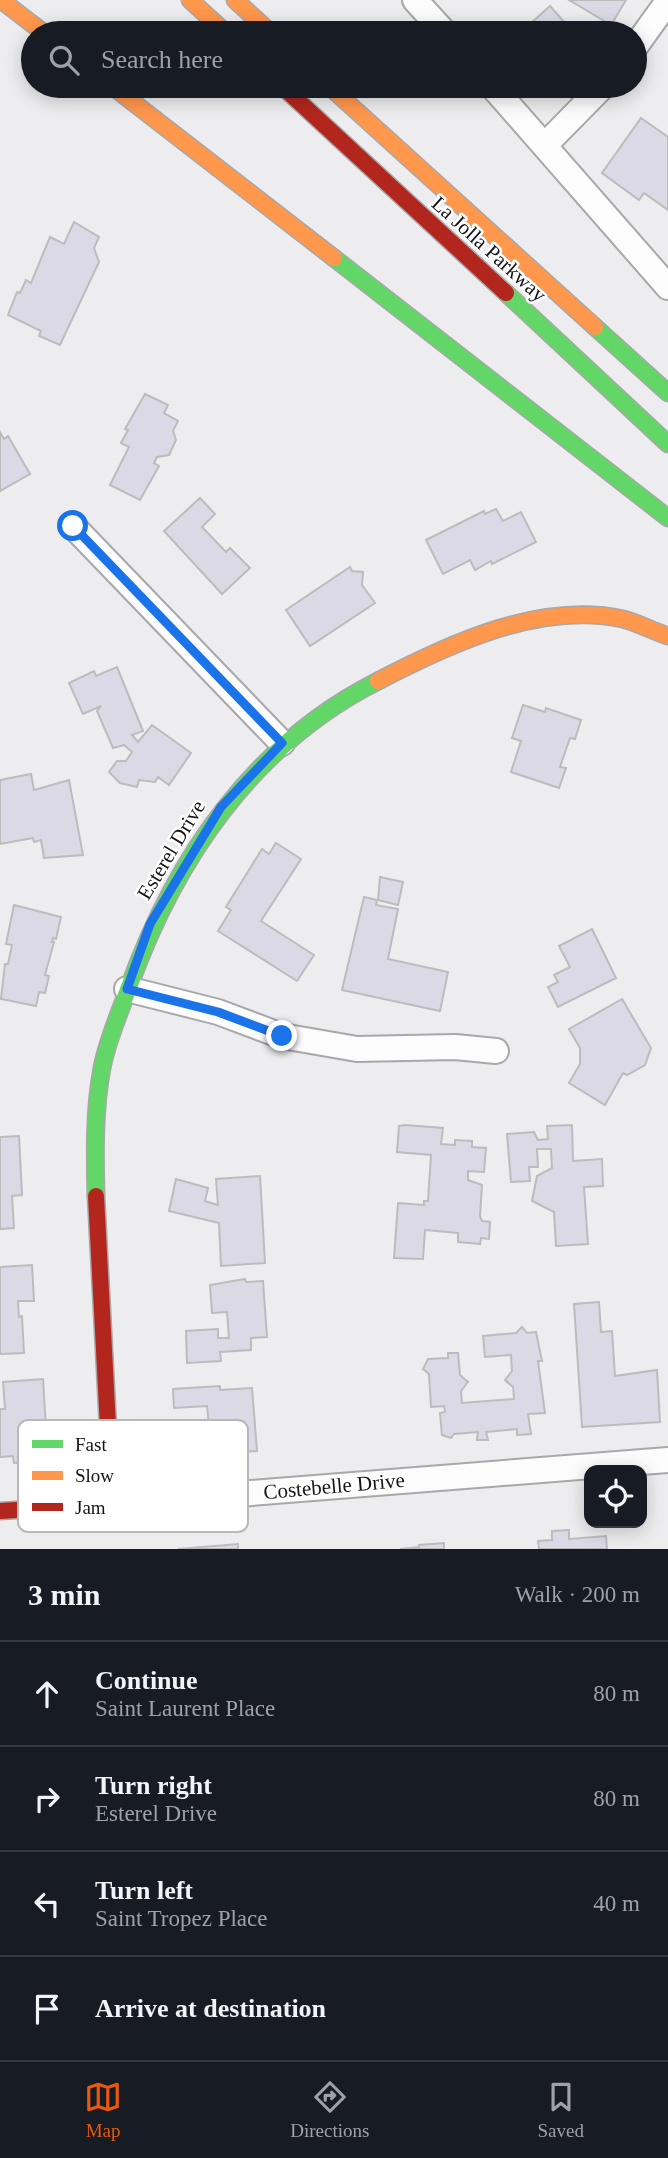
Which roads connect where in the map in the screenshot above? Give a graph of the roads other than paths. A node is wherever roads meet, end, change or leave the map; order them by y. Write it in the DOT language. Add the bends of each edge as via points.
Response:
graph roads {
  1 [pos="1,0"];
  2 [pos="190,0"];
  3 [pos="235,0"];
  4 [pos="415,0"];
  5 [pos="668,1"];
  6 [pos="28,21"];
  7 [pos="213,21"];
  8 [pos="258,21"];
  9 [pos="434,21"];
  10 [pos="647,30"];
  11 [pos="126,98"];
  12 [pos="295,98"];
  13 [pos="342,98"];
  14 [pos="503,98"];
  15 [pos="591,98"];
  16 [pos="545,145"];
  17 [pos="668,288"];
  18 [pos="668,393"];
  19 [pos="668,444"];
  20 [pos="668,518"];
  21 [pos="73,526"];
  22 [pos="668,636"];
  23 [pos="282,743"];
  24 [pos="127,989"];
  25 [pos="496,1051"];
  26 [pos="108,1420"];
  27 [pos="668,1460"];
  28 [pos="248,1493"];
  29 [pos="18,1510"];
  30 [pos="0,1511"];
  1 -- 6 [label="main road"];
  2 -- 7 [label="main road"];
  3 -- 8 [label="main road"];
  4 -- 9 [label="street"];
  5 -- 10 [label="street"];
  11 -- 20 [label="main road"];
  12 -- 19 [label="main road, La Jolla Parkway"];
  13 -- 18 [label="main road, La Jolla Parkway"];
  14 -- 16 [label="street"];
  15 -- 16 [label="street"];
  16 -- 17 [label="street"];
  21 -- 23 [label="street"];
  22 -- 23 [label="main road, Esterel Drive" via="594,615 555,618 471,638 382,677"];
  23 -- 24 [label="main road, Esterel Drive" via="221,807 150,924"];
  24 -- 25 [label="street" via="218,1012 282,1036 357,1049"];
  24 -- 26 [label="main road, Esterel Drive" via="102,1068 94,1160"];
  27 -- 28 [label="street, Costebelle Drive"];
  29 -- 30 [label="main road, Costebelle Drive"];
}
